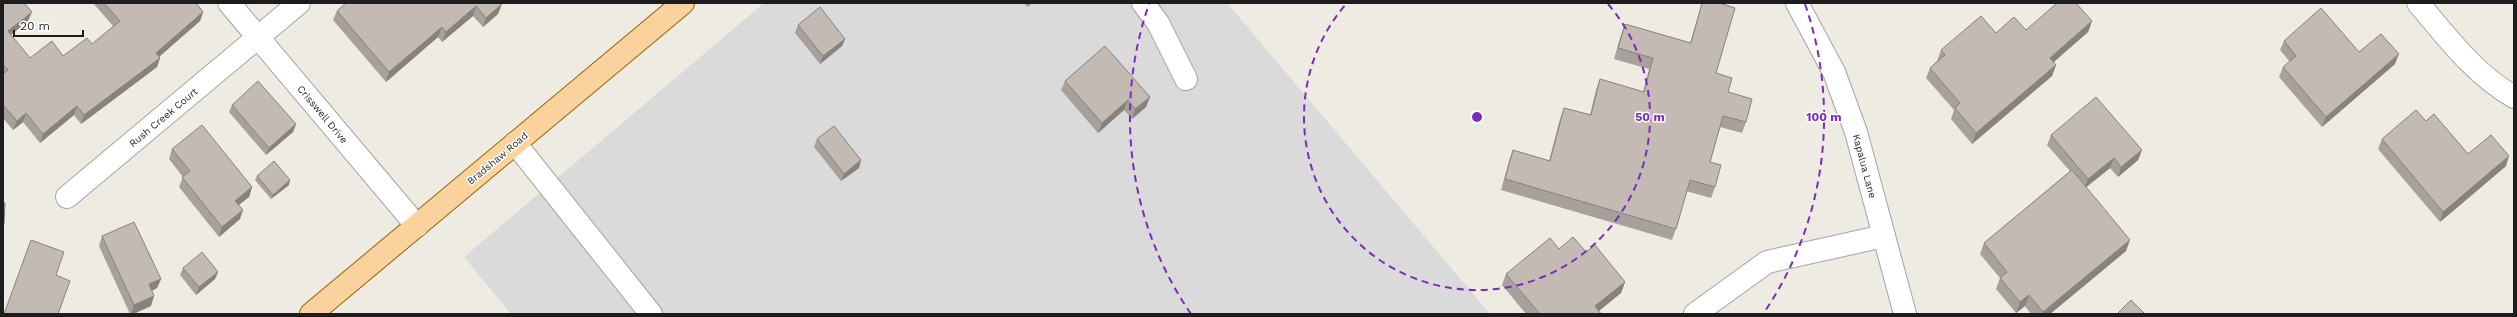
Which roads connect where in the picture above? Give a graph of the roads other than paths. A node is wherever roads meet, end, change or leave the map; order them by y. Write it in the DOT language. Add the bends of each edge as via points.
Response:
graph roads {
  1 [pos="229,3"];
  2 [pos="299,3"];
  3 [pos="683,3"];
  4 [pos="1143,3"];
  5 [pos="1797,3"];
  6 [pos="2418,3"];
  7 [pos="258,37"];
  8 [pos="1186,79"];
  9 [pos="2514,97"];
  10 [pos="515,143"];
  11 [pos="67,197"];
  12 [pos="417,226"];
  13 [pos="1884,236"];
  14 [pos="311,314"];
  15 [pos="651,314"];
  16 [pos="1695,314"];
  17 [pos="1905,314"];
  1 -- 7 [label="street, Crisswell Drive"];
  2 -- 7 [label="street, Rush Creek Court"];
  3 -- 10 [label="main road, Bradshaw Road"];
  4 -- 8 [label="street" via="1158,23"];
  5 -- 13 [label="street, Kapalua Lane" via="1834,72 1856,132"];
  6 -- 9 [label="street" via="2470,64"];
  7 -- 11 [label="street, Rush Creek Court"];
  7 -- 12 [label="street, Crisswell Drive"];
  10 -- 12 [label="main road, Bradshaw Road"];
  10 -- 15 [label="street"];
  12 -- 14 [label="main road, Bradshaw Road"];
  13 -- 16 [label="street" via="1767,262"];
  13 -- 17 [label="street, Kapalua Lane"];
}
